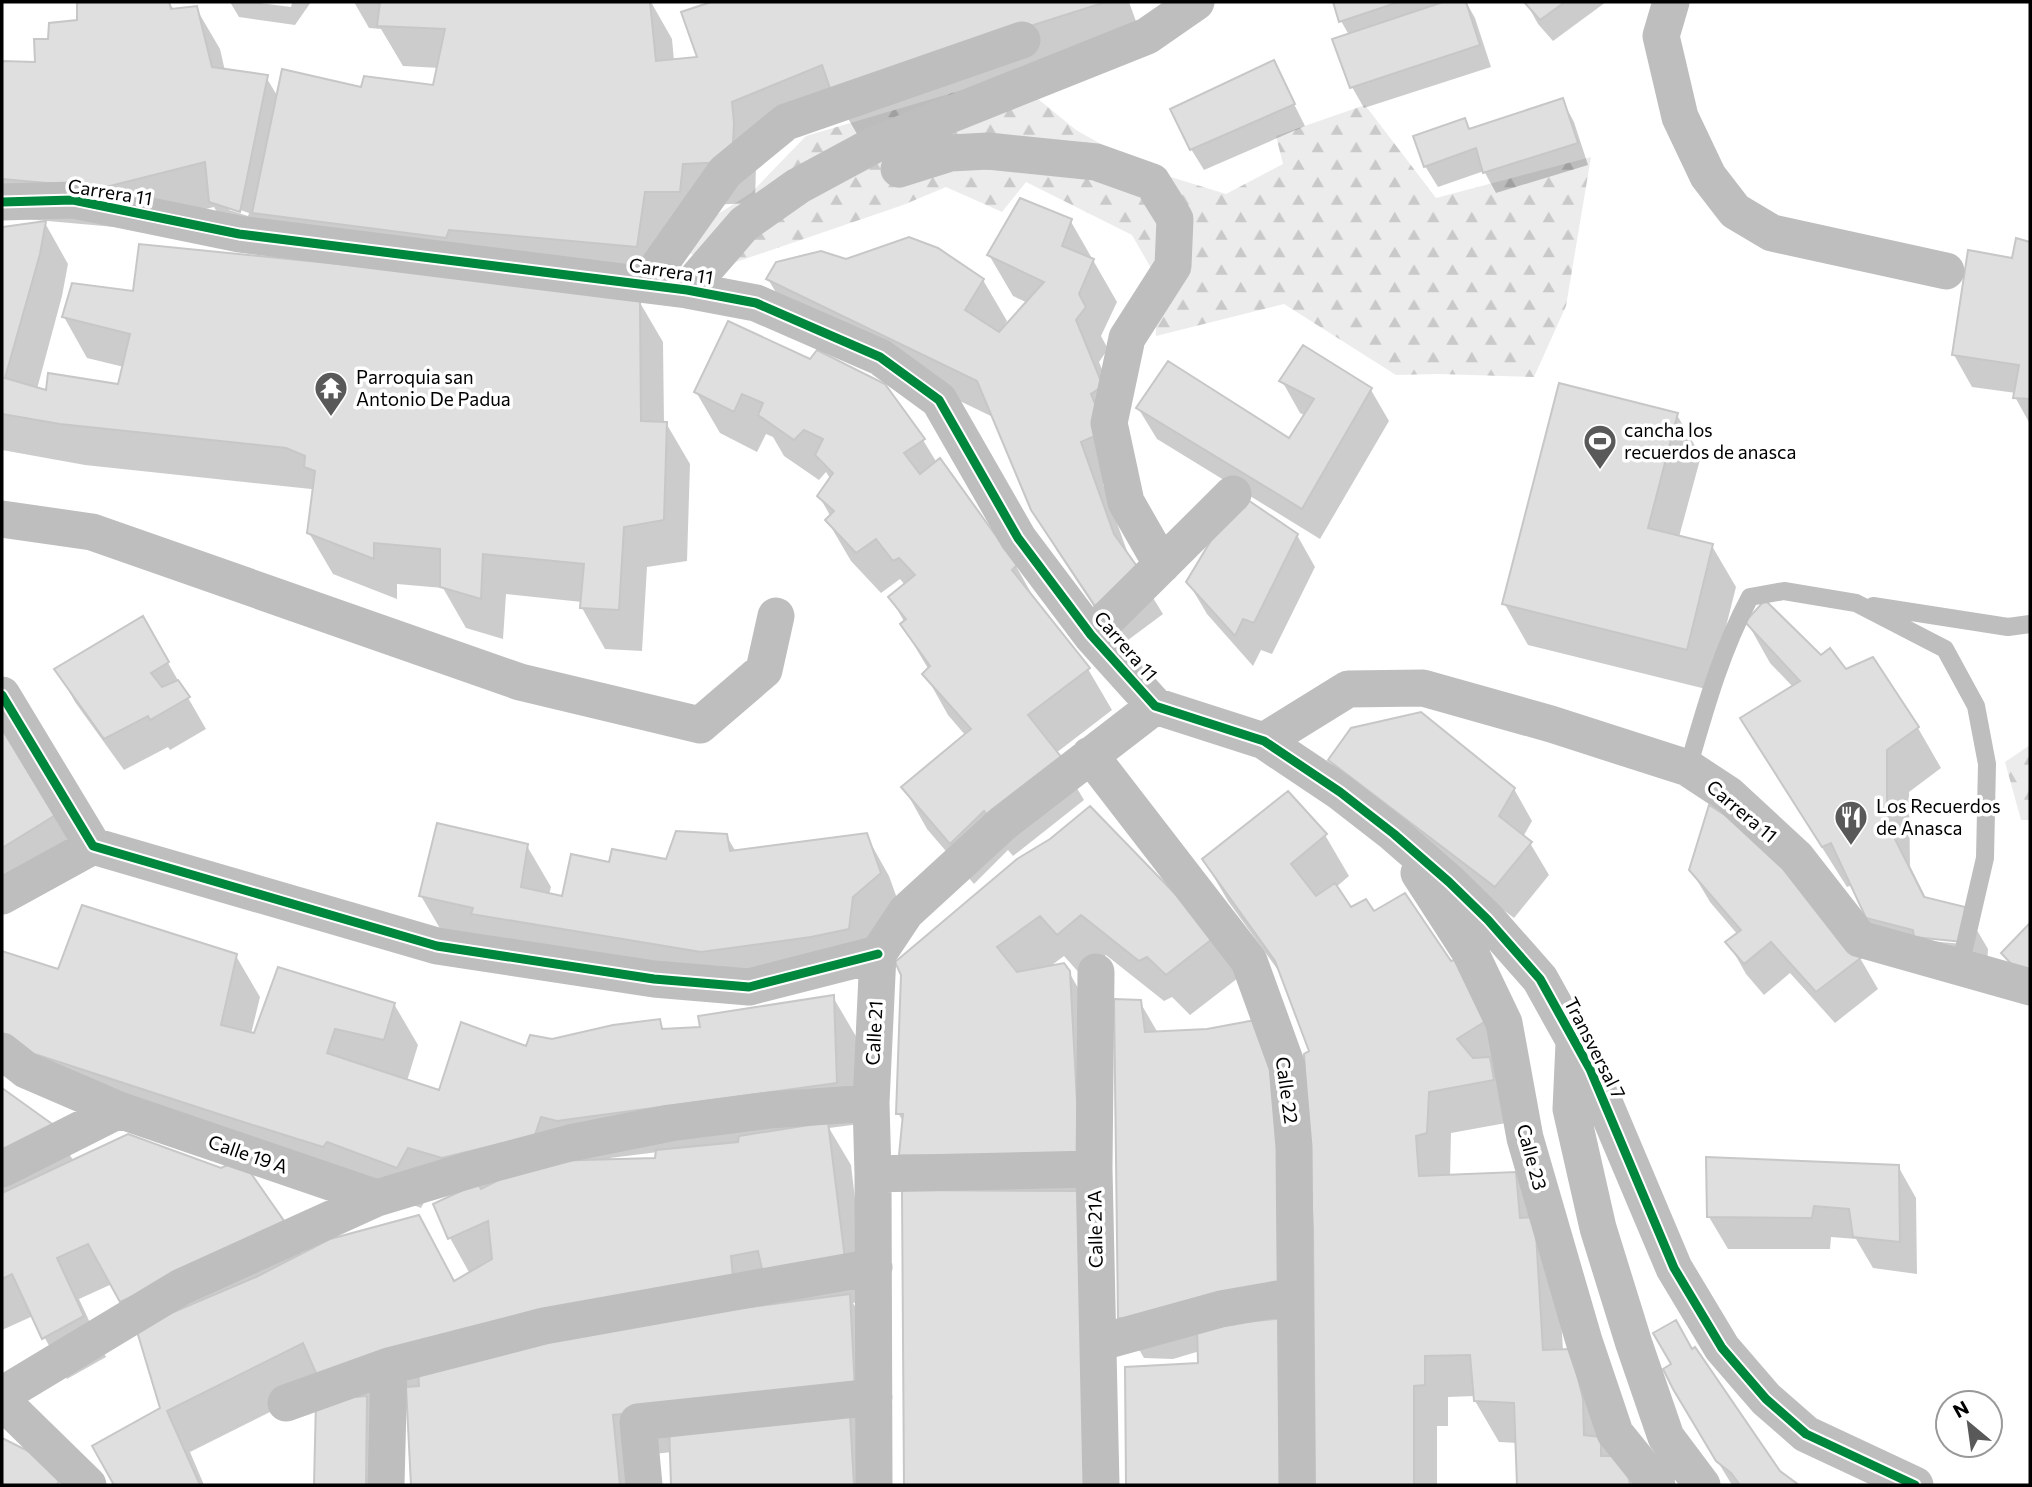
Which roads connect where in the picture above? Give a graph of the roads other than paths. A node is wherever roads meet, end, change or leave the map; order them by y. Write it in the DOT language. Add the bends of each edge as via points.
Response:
graph roads {
  1 [pos="1196,2"];
  2 [pos="1671,2"];
  3 [pos="1022,40"];
  4 [pos="899,169"];
  5 [pos="2,202"];
  6 [pos="1946,271"];
  7 [pos="646,284"];
  8 [pos="687,290"];
  9 [pos="1233,494"];
  10 [pos="2,519"];
  11 [pos="1162,565"];
  12 [pos="1856,603"];
  13 [pos="776,616"];
  14 [pos="2030,624"];
  15 [pos="1091,635"];
  16 [pos="2,695"];
  17 [pos="1155,706"];
  18 [pos="1264,741"];
  19 [pos="1090,755"];
  20 [pos="1688,768"];
  21 [pos="1394,834"];
  22 [pos="93,846"];
  23 [pos="2,896"];
  24 [pos="878,954"];
  25 [pos="1960,966"];
  26 [pos="1096,972"];
  27 [pos="2030,987"];
  28 [pos="1574,1041"];
  29 [pos="2,1051"];
  30 [pos="871,1102"];
  31 [pos="119,1110"];
  32 [pos="2,1169"];
  33 [pos="1094,1169"];
  34 [pos="873,1174"];
  35 [pos="377,1198"];
  36 [pos="874,1268"];
  37 [pos="1295,1296"];
  38 [pos="1097,1343"];
  39 [pos="389,1366"];
  40 [pos="2,1395"];
  41 [pos="874,1397"];
  42 [pos="2,1401"];
  43 [pos="286,1402"];
  44 [pos="83,1483"];
  45 [pos="386,1485"];
  46 [pos="644,1485"];
  47 [pos="874,1485"];
  48 [pos="1101,1485"];
  49 [pos="1297,1485"];
  50 [pos="1657,1485"];
  51 [pos="1702,1485"];
  52 [pos="1915,1485"];
  1 -- 8 [label="street" via="1147,36 874,145 798,186 744,224"];
  2 -- 6 [label="street" via="1661,36 1680,117 1708,176 1735,211 1772,233"];
  3 -- 7 [label="street" via="786,122 725,172"];
  4 -- 11 [label="street" via="950,153 988,151 1096,162 1152,182 1175,219 1173,266 1127,338 1109,423 1126,502"];
  5 -- 7 [label="street, Carrera 11" via="73,200 239,234"];
  7 -- 8 [label="street, Carrera 11"];
  8 -- 15 [label="street, Carrera 11" via="755,303 880,357 939,400 1018,538"];
  9 -- 11 [label="street"];
  10 -- 13 [label="street" via="92,532 520,682 700,725 764,670"];
  11 -- 15 [label="street"];
  12 -- 14 [label="lane" via="2008,627"];
  12 -- 20 [label="lane" via="1784,591 1750,597 1716,674"];
  12 -- 25 [label="lane" via="1945,649 1976,706 1987,764 1985,858"];
  15 -- 17 [label="street, Carrera 11"];
  16 -- 22 [label="street"];
  17 -- 18 [label="street, Transversal 7"];
  17 -- 19 [label="street"];
  18 -- 20 [label="street, Carrera 11" via="1348,689 1423,688"];
  18 -- 21 [label="street, Transversal 7"];
  19 -- 24 [label="street" via="1002,824 906,912"];
  19 -- 37 [label="street, Calle 22" via="1249,961 1287,1066 1294,1147"];
  20 -- 25 [label="street, Carrera 11" via="1729,795 1796,857 1860,939"];
  21 -- 28 [label="street, Transversal 7" via="1478,910 1541,979"];
  21 -- 50 [label="street, Calle 23" via="1470,953 1504,1023 1525,1138 1584,1341 1615,1433"];
  22 -- 23 [label="street"];
  22 -- 24 [label="street" via="436,946 654,979 749,987"];
  24 -- 30 [label="street, Calle 21"];
  25 -- 27 [label="street, Carrera 11"];
  26 -- 33 [label="street, Calle 21A"];
  28 -- 51 [label="street" via="1571,1109 1598,1228 1666,1437"];
  28 -- 52 [label="street, Transversal 7" via="1674,1268 1722,1348 1766,1399 1806,1434"];
  29 -- 31 [label="street, Calle 19 A" via="26,1069"];
  30 -- 34 [label="street, Calle 21"];
  30 -- 35 [label="street" via="770,1110 620,1133"];
  31 -- 32 [label="street"];
  31 -- 35 [label="street, Calle 19 A"];
  33 -- 34 [label="street"];
  33 -- 38 [label="street, Calle 21A"];
  34 -- 36 [label="street, Calle 21"];
  35 -- 40 [label="street" via="181,1287"];
  36 -- 39 [label="street" via="544,1326"];
  36 -- 41 [label="street, Calle 21"];
  37 -- 38 [label="street" via="1221,1308"];
  37 -- 49 [label="street, Calle 22"];
  38 -- 48 [label="street, Calle 21A"];
  39 -- 43 [label="street"];
  39 -- 45 [label="street"];
  41 -- 46 [label="street" via="638,1422"];
  41 -- 47 [label="street, Calle 21"];
  42 -- 44 [label="street"];
}
